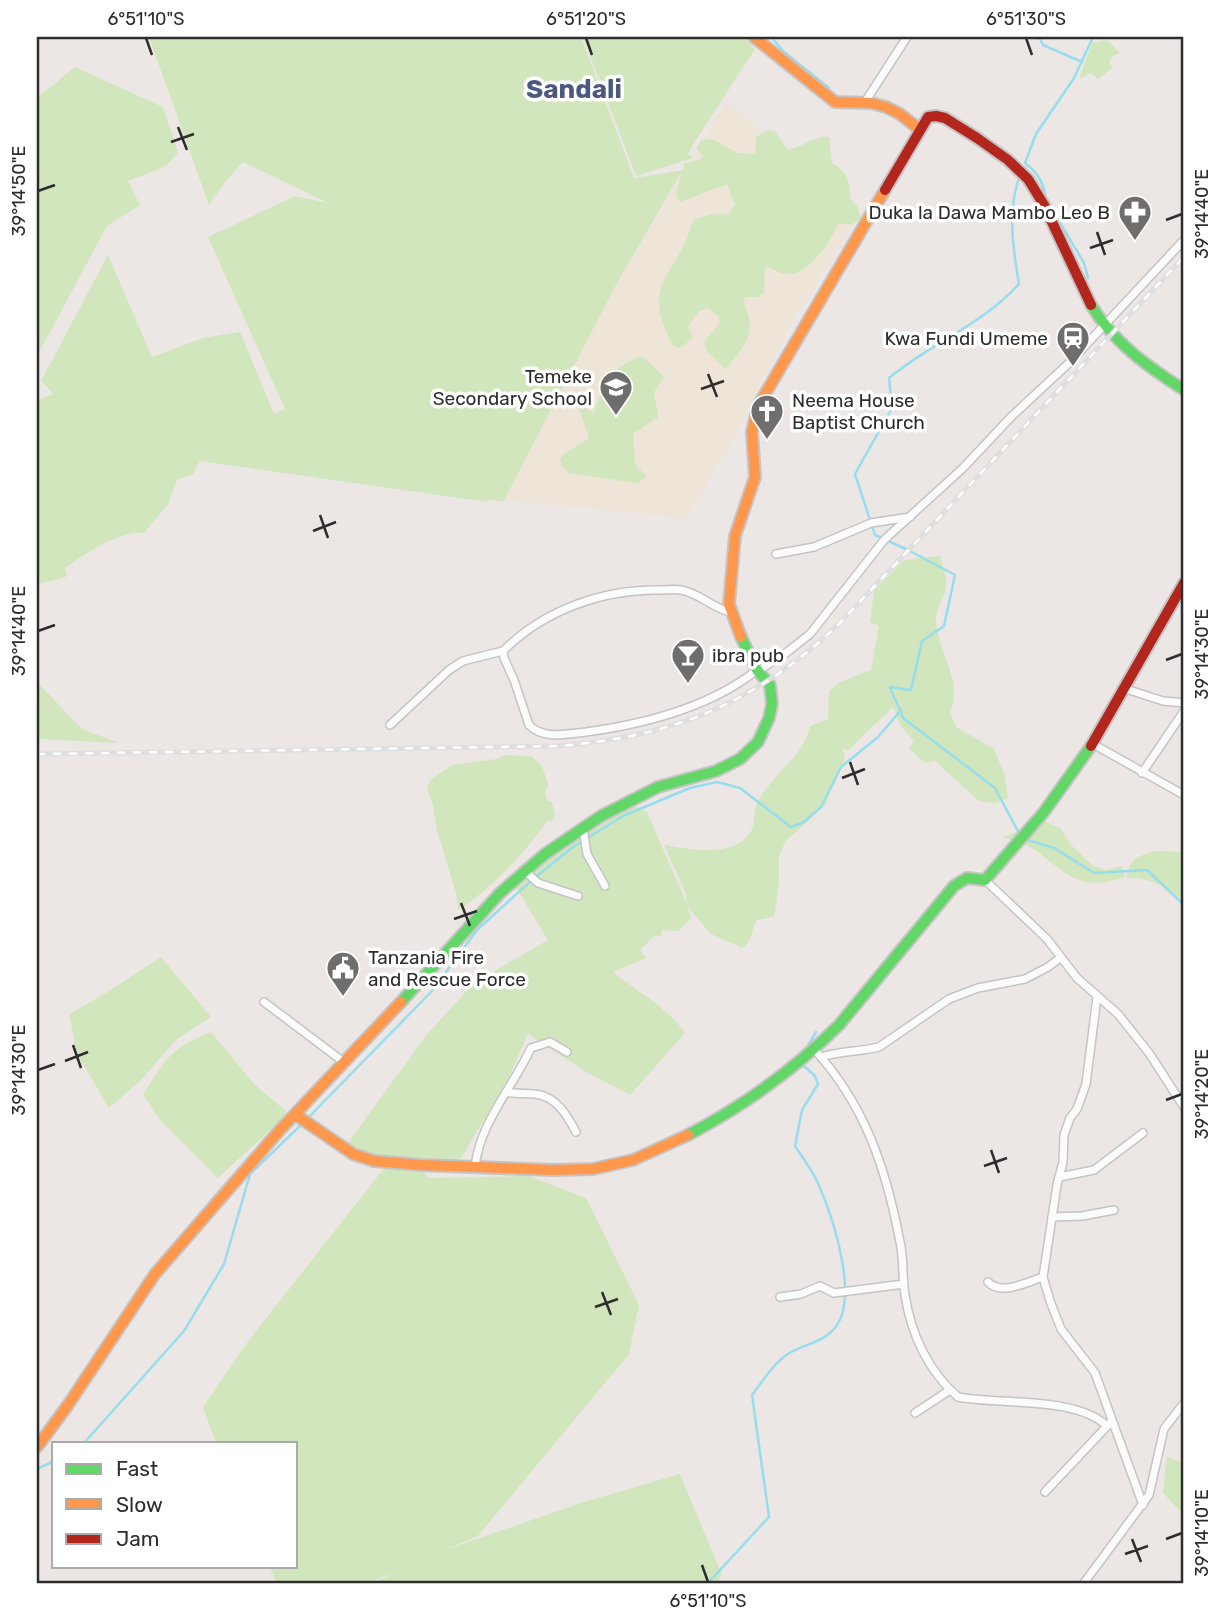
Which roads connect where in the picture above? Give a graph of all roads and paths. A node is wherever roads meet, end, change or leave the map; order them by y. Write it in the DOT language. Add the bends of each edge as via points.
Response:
graph roads {
  1 [pos="754,37"];
  2 [pos="907,37"];
  3 [pos="866,102"];
  4 [pos="919,129"];
  5 [pos="1184,240"];
  6 [pos="1105,326"];
  7 [pos="1184,390"];
  8 [pos="910,517"];
  9 [pos="776,554"];
  10 [pos="1184,583"];
  11 [pos="730,612"];
  12 [pos="503,651"];
  13 [pos="757,670"];
  14 [pos="1123,688"];
  15 [pos="1184,703"];
  16 [pos="1184,711"];
  17 [pos="390,725"];
  18 [pos="1093,744"];
  19 [pos="1142,773"];
  20 [pos="1184,795"];
  21 [pos="583,828"];
  22 [pos="525,871"];
  23 [pos="984,878"];
  24 [pos="605,886"];
  25 [pos="578,896"];
  26 [pos="1060,958"];
  27 [pos="1097,997"];
  28 [pos="264,1002"];
  29 [pos="567,1052"];
  30 [pos="818,1053"];
  31 [pos="345,1063"];
  32 [pos="506,1091"];
  33 [pos="1184,1107"];
  34 [pos="296,1115"];
  35 [pos="576,1132"];
  36 [pos="1143,1133"];
  37 [pos="475,1167"];
  38 [pos="1059,1177"];
  39 [pos="1114,1210"];
  40 [pos="1052,1217"];
  41 [pos="1043,1277"];
  42 [pos="988,1282"];
  43 [pos="904,1284"];
  44 [pos="780,1297"];
  45 [pos="950,1390"];
  46 [pos="1184,1403"];
  47 [pos="915,1413"];
  48 [pos="1110,1423"];
  49 [pos="37,1447"];
  50 [pos="1045,1492"];
  51 [pos="1143,1504"];
  52 [pos="1084,1583"];
  1 -- 3 [label="street" via="835,102"];
  2 -- 3 [label="street"];
  3 -- 4 [label="street" via="900,111"];
  4 -- 6 [label="street" via="928,117 940,116 1021,171 1044,206"];
  4 -- 11 [label="street" via="758,406 752,432 755,477 735,536"];
  5 -- 6 [label="street"];
  6 -- 7 [label="street"];
  6 -- 8 [label="street"];
  8 -- 9 [label="street" via="871,523 814,547"];
  8 -- 13 [label="street" via="880,544 810,634"];
  10 -- 14 [label="street"];
  11 -- 12 [label="street" via="683,590 624,592 567,607"];
  11 -- 13 [label="street"];
  12 -- 13 [label="street" via="529,725 549,735 658,719"];
  12 -- 17 [label="street" via="463,661 449,670"];
  13 -- 21 [label="street" via="770,685 772,704 758,742 740,759 716,771 641,793"];
  14 -- 15 [label="street"];
  14 -- 18 [label="street"];
  16 -- 19 [label="street"];
  18 -- 19 [label="street"];
  18 -- 23 [label="street" via="1044,812"];
  19 -- 20 [label="street"];
  21 -- 22 [label="street"];
  21 -- 24 [label="street" via="587,854"];
  22 -- 25 [label="street" via="538,883"];
  22 -- 31 [label="street" via="479,913"];
  23 -- 26 [label="street" via="1047,939"];
  23 -- 30 [label="street" via="967,878 954,886"];
  26 -- 27 [label="street"];
  26 -- 30 [label="street" via="1025,979 949,999 879,1047"];
  27 -- 33 [label="street" via="1131,1029"];
  27 -- 38 [label="street" via="1086,1084 1065,1128"];
  28 -- 31 [label="street"];
  29 -- 32 [label="street" via="550,1042 531,1048"];
  30 -- 37 [label="street" via="675,1141 616,1165 543,1170"];
  30 -- 43 [label="street" via="852,1096 884,1172 901,1243"];
  31 -- 34 [label="street"];
  32 -- 35 [label="street" via="549,1099 563,1109"];
  32 -- 37 [label="street" via="483,1136"];
  34 -- 37 [label="street" via="353,1154 374,1161"];
  34 -- 49 [label="street" via="155,1274"];
  36 -- 38 [label="street" via="1094,1170"];
  38 -- 40 [label="street"];
  39 -- 40 [label="street"];
  40 -- 41 [label="street"];
  41 -- 42 [label="street" via="1002,1289"];
  41 -- 48 [label="street" via="1057,1320 1095,1373"];
  43 -- 44 [label="street" via="830,1293 820,1286"];
  43 -- 45 [label="street" via="923,1355"];
  45 -- 47 [label="street"];
  45 -- 48 [label="street" via="958,1397 1091,1414"];
  46 -- 51 [label="street" via="1164,1429 1153,1485"];
  48 -- 50 [label="street"];
  48 -- 51 [label="street"];
  51 -- 52 [label="street"];
}
